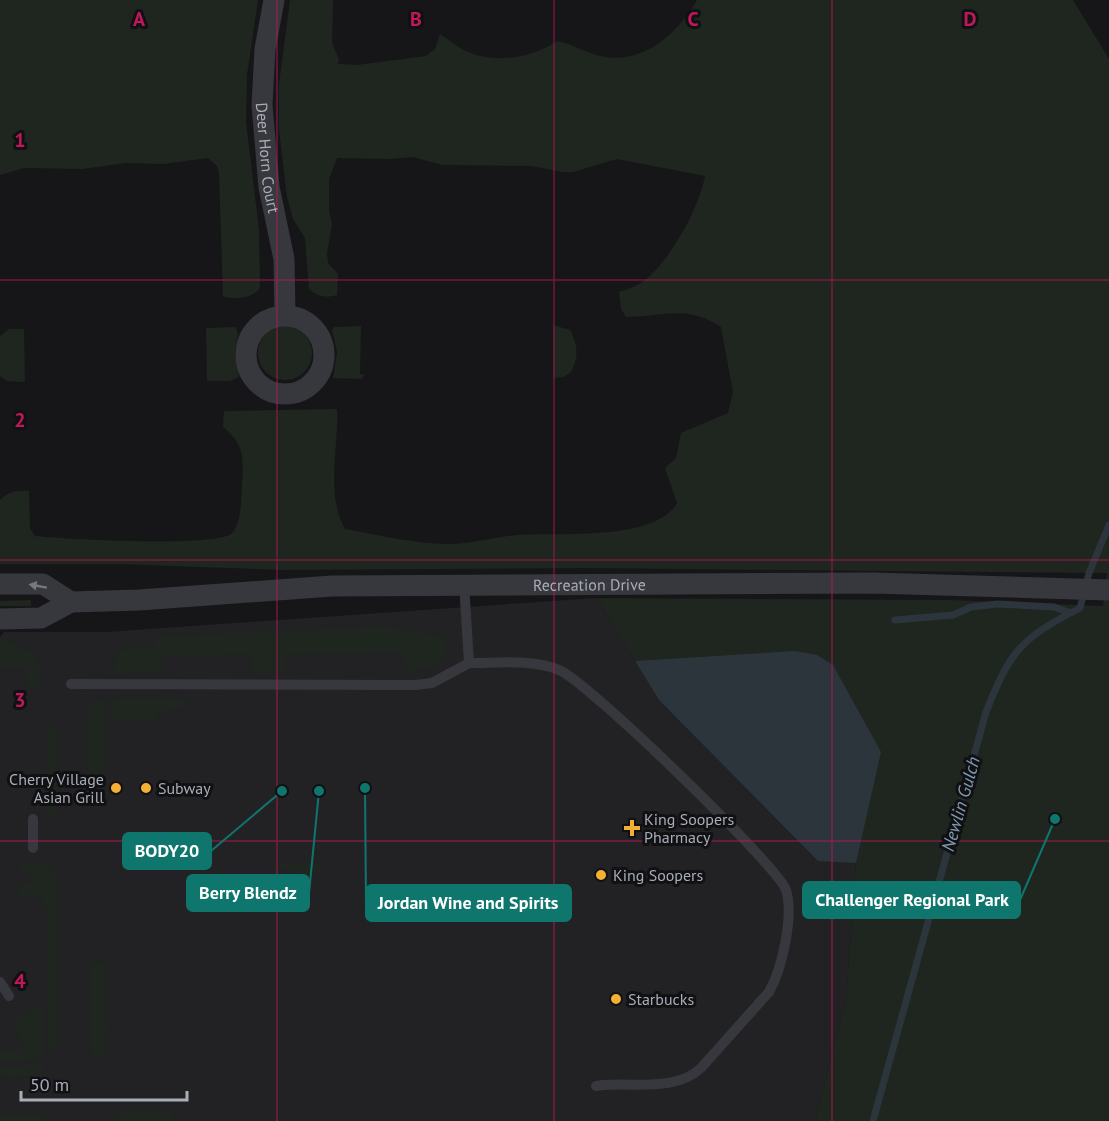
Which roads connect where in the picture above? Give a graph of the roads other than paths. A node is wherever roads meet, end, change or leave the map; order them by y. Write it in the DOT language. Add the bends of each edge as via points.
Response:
graph roads {
  1 [pos="274,0"];
  2 [pos="285,315"];
  3 [pos="0,584"];
  4 [pos="464,584"];
  5 [pos="1109,590"];
  6 [pos="71,602"];
  7 [pos="0,619"];
  8 [pos="469,663"];
  9 [pos="71,684"];
  10 [pos="33,819"];
  11 [pos="33,848"];
  12 [pos="0,982"];
  13 [pos="9,996"];
  14 [pos="596,1086"];
  1 -- 2 [label="street, Deer Horn Court" via="265,49 262,105 269,187 284,260"];
  6 -- 3 [label="street, one-way" via="43,584"];
  4 -- 5 [label="street, Recreation Drive" via="873,583"];
  4 -- 6 [label="street, Recreation Drive" via="332,586"];
  4 -- 8 [label="lane"];
  6 -- 7 [label="street, Recreation Drive" via="41,618"];
  8 -- 9 [label="lane" via="432,683 416,685"];
  8 -- 14 [label="lane" via="543,664 562,670 652,748 781,878 786,889 788,916 776,980 770,992 701,1068 692,1077 668,1083"];
  10 -- 11 [label="lane"];
  12 -- 13 [label="lane"];
}
